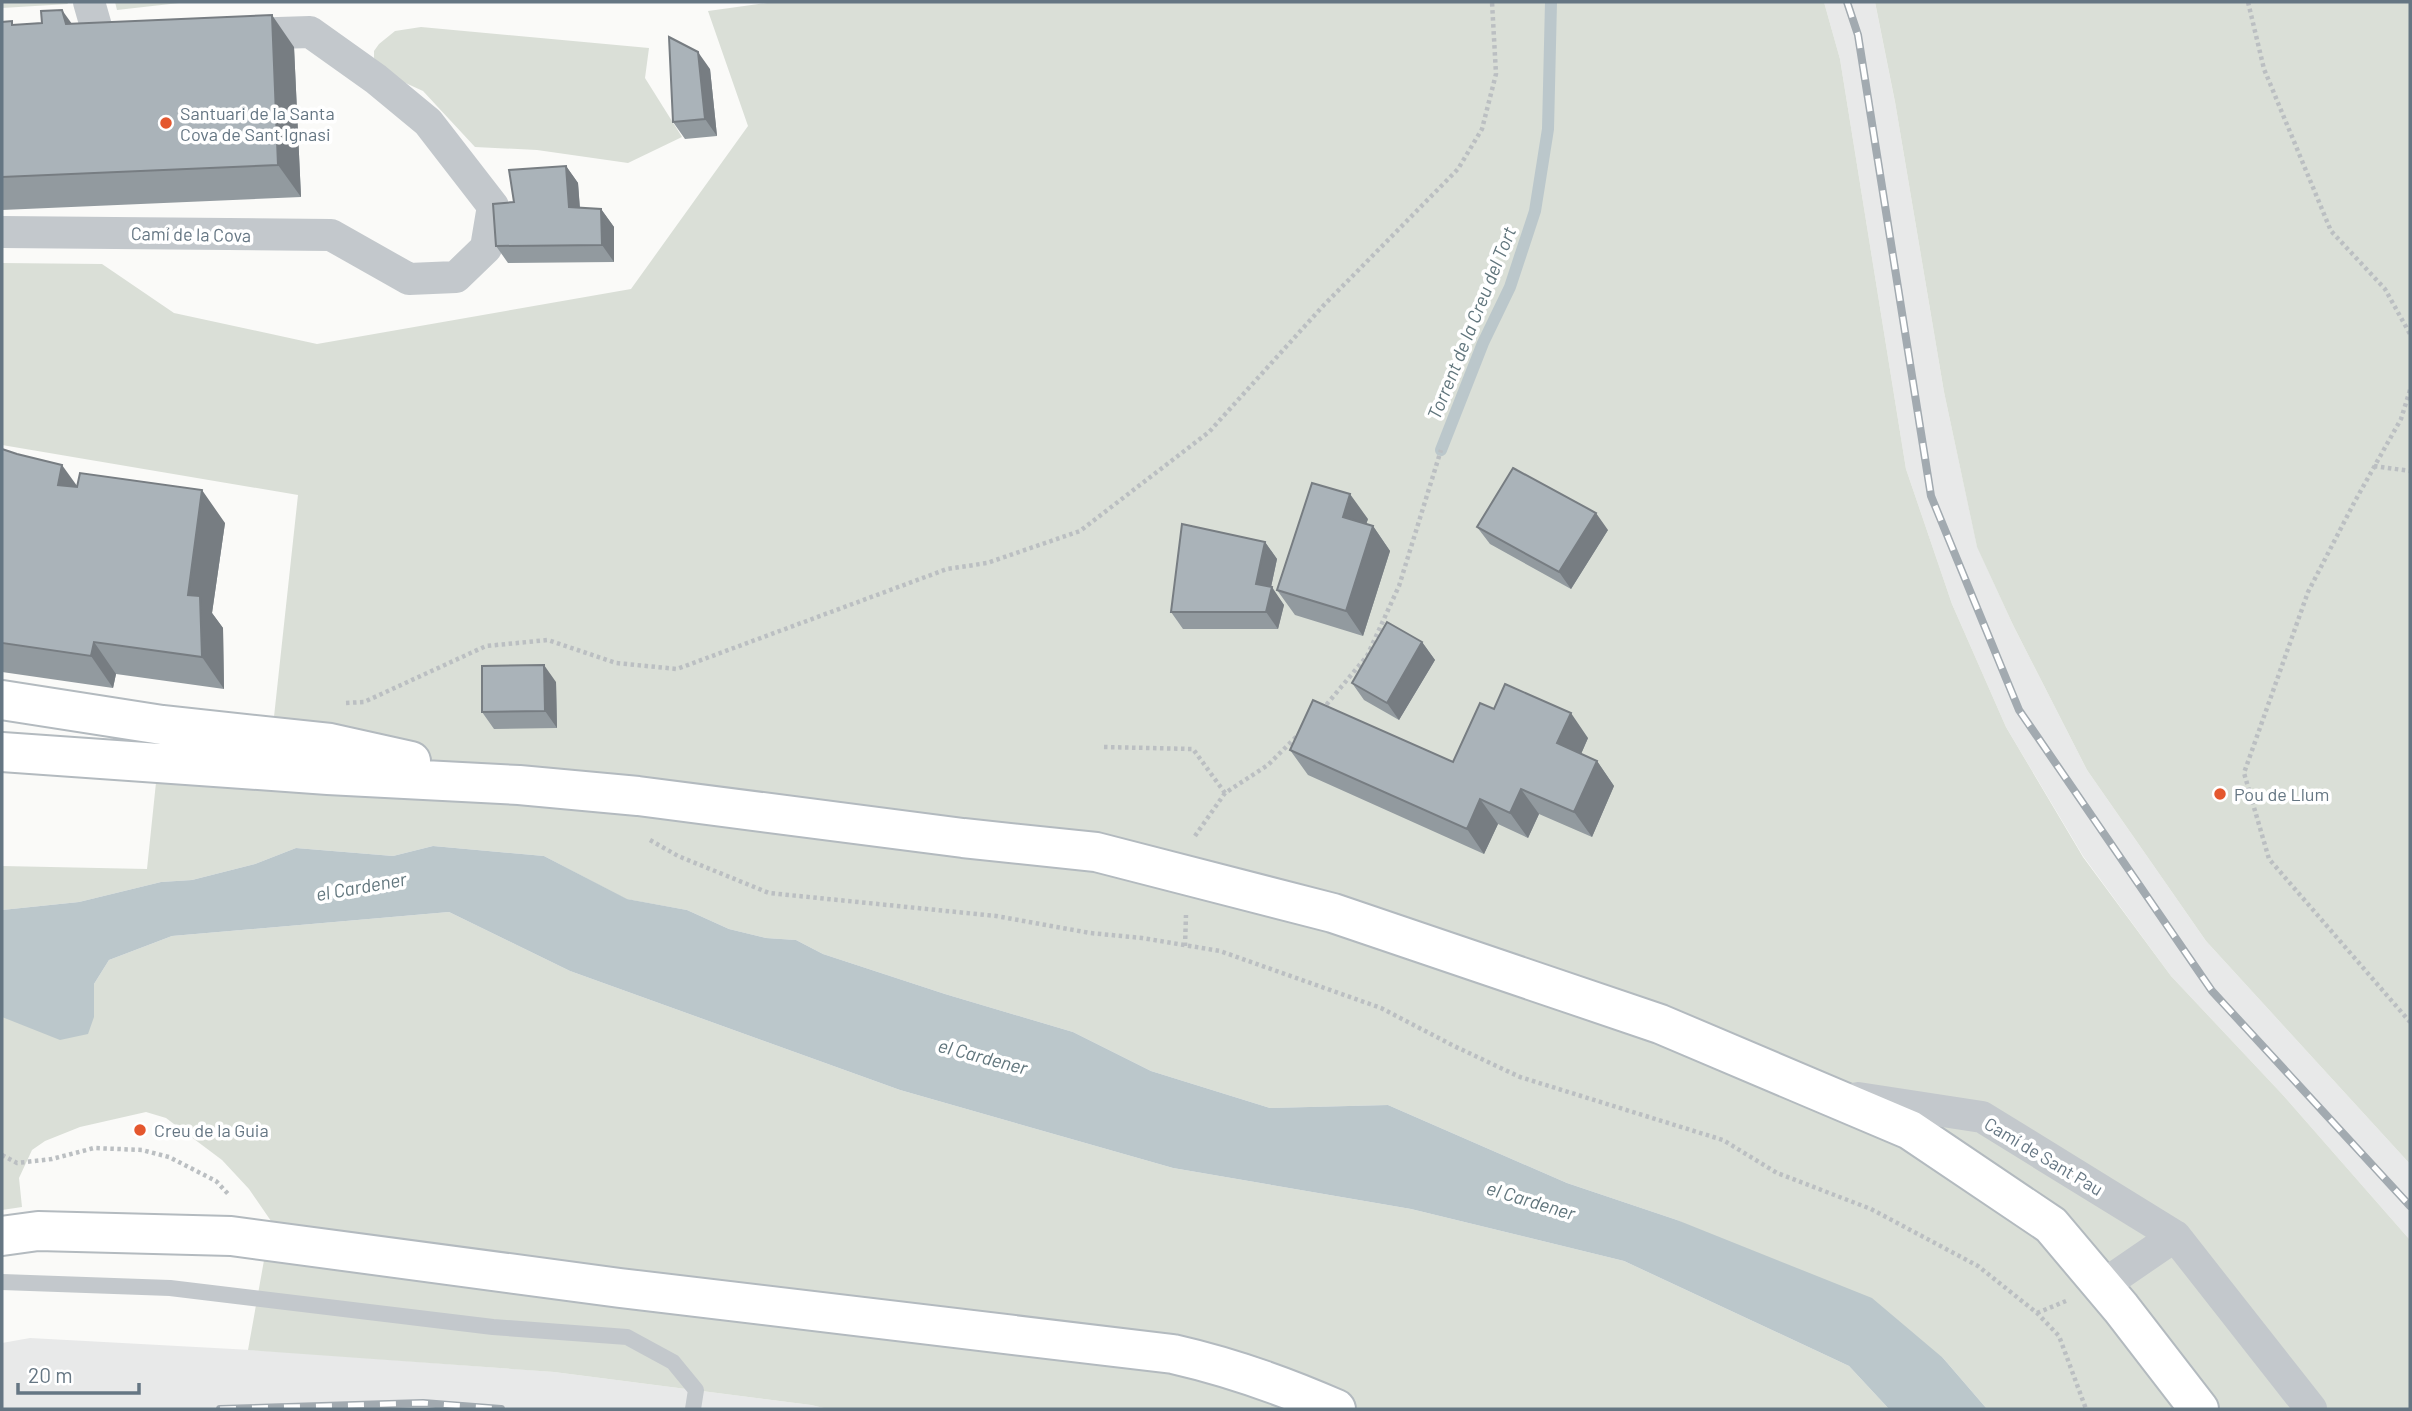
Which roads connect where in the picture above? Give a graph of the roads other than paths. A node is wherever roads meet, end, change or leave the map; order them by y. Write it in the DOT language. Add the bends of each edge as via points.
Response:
graph roads {
  1 [pos="89,2"];
  2 [pos="218,34"];
  3 [pos="152,36"];
  4 [pos="2,232"];
  5 [pos="2,701"];
  6 [pos="2,752"];
  7 [pos="46,756"];
  8 [pos="2,760"];
  9 [pos="519,785"];
  10 [pos="1818,1092"];
  11 [pos="2,1236"];
  12 [pos="2175,1236"];
  13 [pos="2,1282"];
  14 [pos="2102,1286"];
  15 [pos="693,1409"];
  16 [pos="1336,1409"];
  17 [pos="2199,1409"];
  18 [pos="2311,1409"];
  1 -- 3 [label="street" via="99,37"];
  2 -- 4 [label="street, Camí de la Cova" via="310,32 376,79 428,121 493,206 486,248 456,277 409,279 331,235"];
  5 -- 9 [label="main road" via="330,743"];
  6 -- 7 [label="main road"];
  7 -- 8 [label="main road"];
  7 -- 9 [label="main road"];
  9 -- 10 [label="main road" via="1096,852 1346,918 1660,1024"];
  10 -- 12 [label="street, Camí de Sant Pau" via="1982,1117"];
  10 -- 14 [label="main road" via="1910,1130 2051,1225"];
  11 -- 16 [label="main road" via="51,1231 232,1236 1173,1354 1272,1382"];
  12 -- 14 [label="street"];
  12 -- 18 [label="street, Camí de Sant Pau"];
  13 -- 15 [label="lane" via="170,1288 493,1327 627,1338 673,1362 696,1390"];
  14 -- 17 [label="main road"];
}
